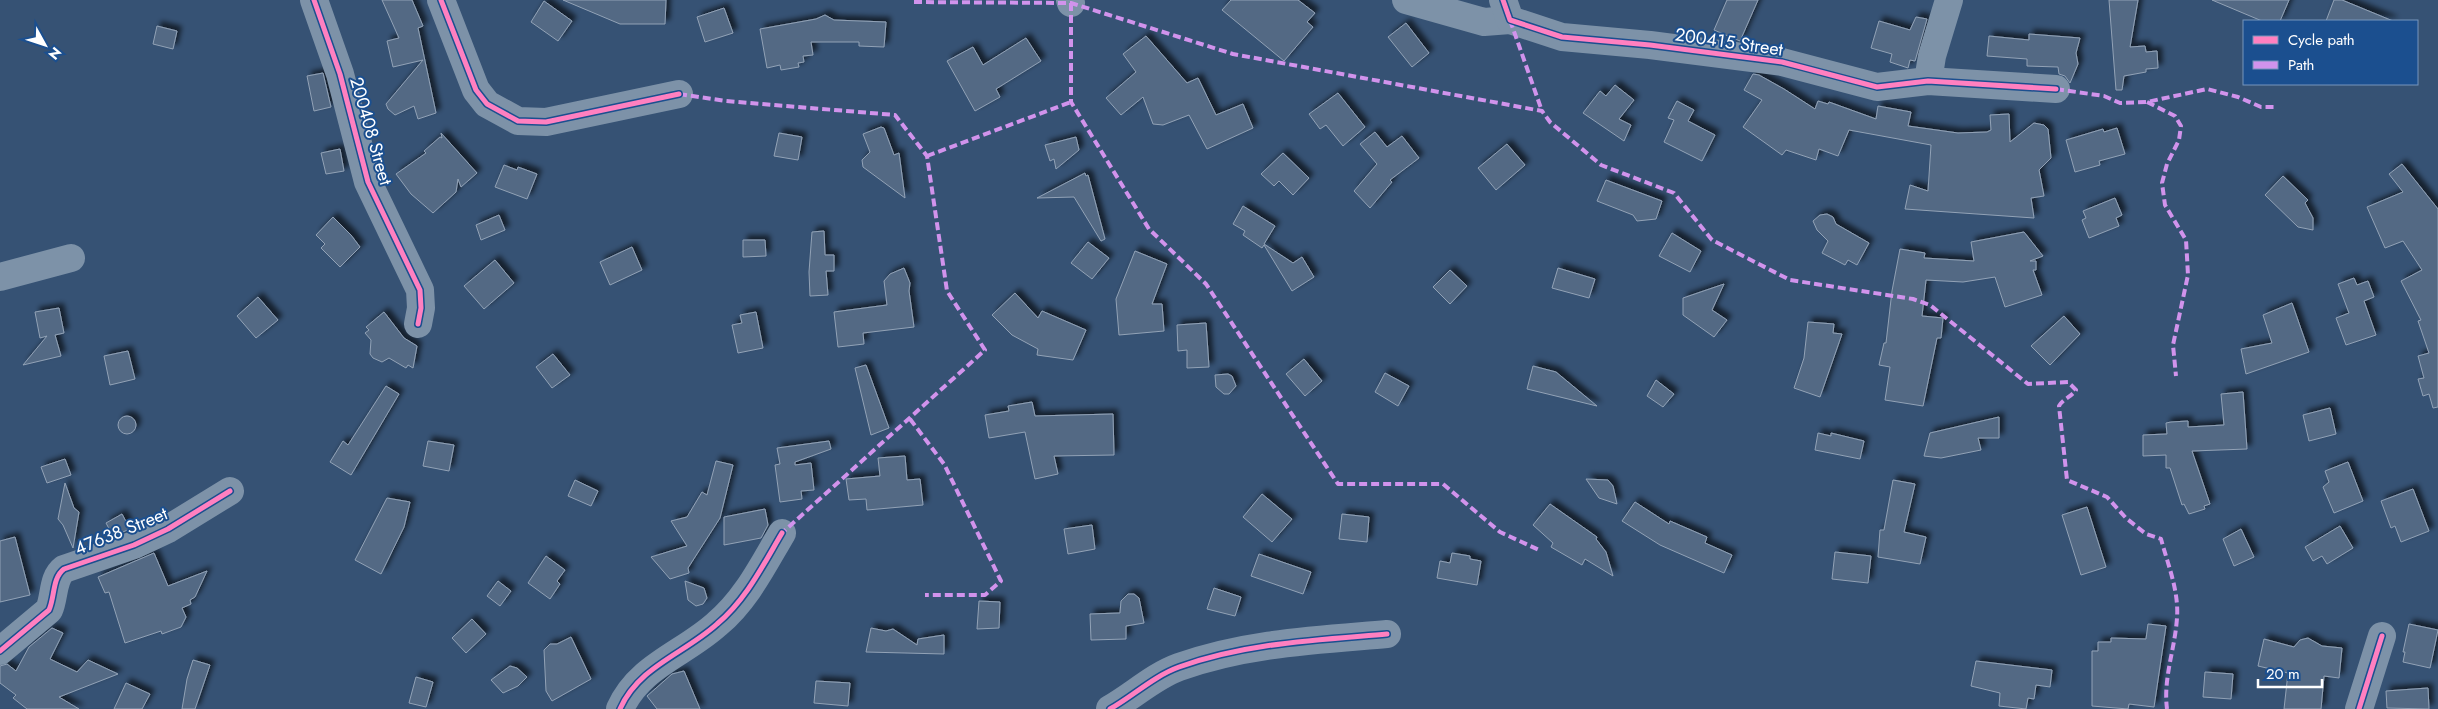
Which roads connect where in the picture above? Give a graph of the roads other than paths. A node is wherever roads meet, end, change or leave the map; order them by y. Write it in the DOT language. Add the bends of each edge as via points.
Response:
graph roads {
  1 [pos="314,0"];
  2 [pos="440,0"];
  3 [pos="1406,0"];
  4 [pos="1949,0"];
  5 [pos="1507,10"];
  6 [pos="1928,81"];
  7 [pos="2056,89"];
  8 [pos="679,94"];
  9 [pos="71,258"];
  10 [pos="0,277"];
  11 [pos="418,324"];
  12 [pos="230,490"];
  13 [pos="782,533"];
  14 [pos="1387,634"];
  15 [pos="2382,636"];
  16 [pos="0,651"];
  17 [pos="620,709"];
  18 [pos="1110,709"];
  19 [pos="2359,709"];
  1 -- 11 [label="street, 200408 Street" via="340,74 368,182 420,290"];
  2 -- 8 [label="street" via="476,90 486,104 518,121 546,122"];
  3 -- 5 [label="street" via="1484,22"];
  4 -- 6 [label="street"];
  5 -- 6 [label="street, 200415 Street" via="1562,37 1782,62 1877,87"];
  6 -- 7 [label="street, 200415 Street"];
  9 -- 10 [label="street"];
  12 -- 16 [label="street, 47638 Street" via="168,529 134,545 64,569 57,577 49,610"];
  13 -- 17 [label="street" via="738,603 704,636 664,659 642,677"];
  14 -- 18 [label="street" via="1274,643 1178,667"];
  15 -- 19 [label="street"];
}
